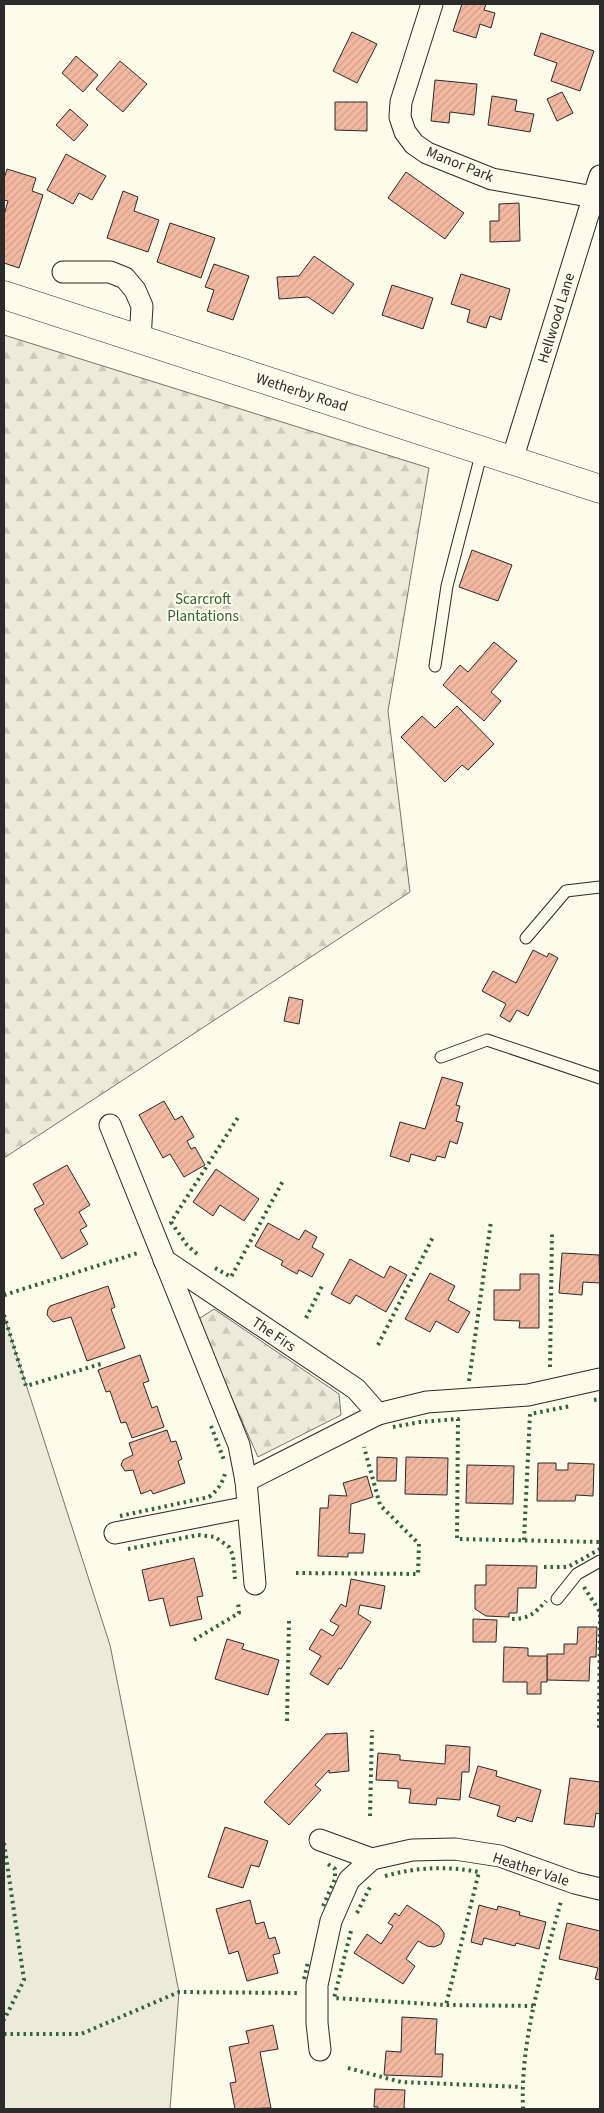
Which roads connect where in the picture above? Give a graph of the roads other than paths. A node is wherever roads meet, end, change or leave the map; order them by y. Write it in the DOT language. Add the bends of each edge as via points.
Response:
graph roads {
  1 [pos="432,4"];
  2 [pos="600,176"];
  3 [pos="594,197"];
  4 [pos="63,272"];
  5 [pos="4,295"];
  6 [pos="140,340"];
  7 [pos="482,451"];
  8 [pos="512,460"];
  9 [pos="600,489"];
  10 [pos="435,666"];
  11 [pos="600,887"];
  12 [pos="526,938"];
  13 [pos="441,1057"];
  14 [pos="600,1078"];
  15 [pos="110,1125"];
  16 [pos="164,1260"];
  17 [pos="600,1379"];
  18 [pos="378,1414"];
  19 [pos="246,1481"];
  20 [pos="248,1507"];
  21 [pos="115,1533"];
  22 [pos="600,1561"];
  23 [pos="255,1584"];
  24 [pos="557,1599"];
  25 [pos="320,1840"];
  26 [pos="372,1859"];
  27 [pos="600,1889"];
  28 [pos="320,2050"];
  1 -- 3 [label="street, Manor Park" via="401,102 400,117 414,144 427,153 492,179"];
  2 -- 3 [label="street, Hellwood Lane"];
  3 -- 8 [label="street, Hellwood Lane"];
  4 -- 6 [label="street" via="110,272 124,278 135,290 142,306"];
  5 -- 6 [label="main road, Wetherby Road"];
  6 -- 7 [label="main road, Wetherby Road"];
  7 -- 8 [label="main road, Wetherby Road"];
  7 -- 10 [label="lane" via="447,586"];
  8 -- 9 [label="main road, Wetherby Road"];
  11 -- 12 [label="lane" via="566,891"];
  13 -- 14 [label="lane" via="487,1040"];
  15 -- 16 [label="street"];
  16 -- 18 [label="street, The Firs" via="356,1389"];
  16 -- 19 [label="street" via="239,1445"];
  17 -- 18 [label="street" via="528,1395 427,1402"];
  18 -- 19 [label="street"];
  19 -- 20 [label="street"];
  20 -- 21 [label="street"];
  20 -- 23 [label="street"];
  22 -- 24 [label="lane" via="577,1574"];
  25 -- 26 [label="street"];
  26 -- 27 [label="street, Heather Vale" via="412,1850 455,1849 500,1856 575,1884"];
  26 -- 28 [label="street, Heather Vale" via="349,1880 331,1921 317,1985"];
}
